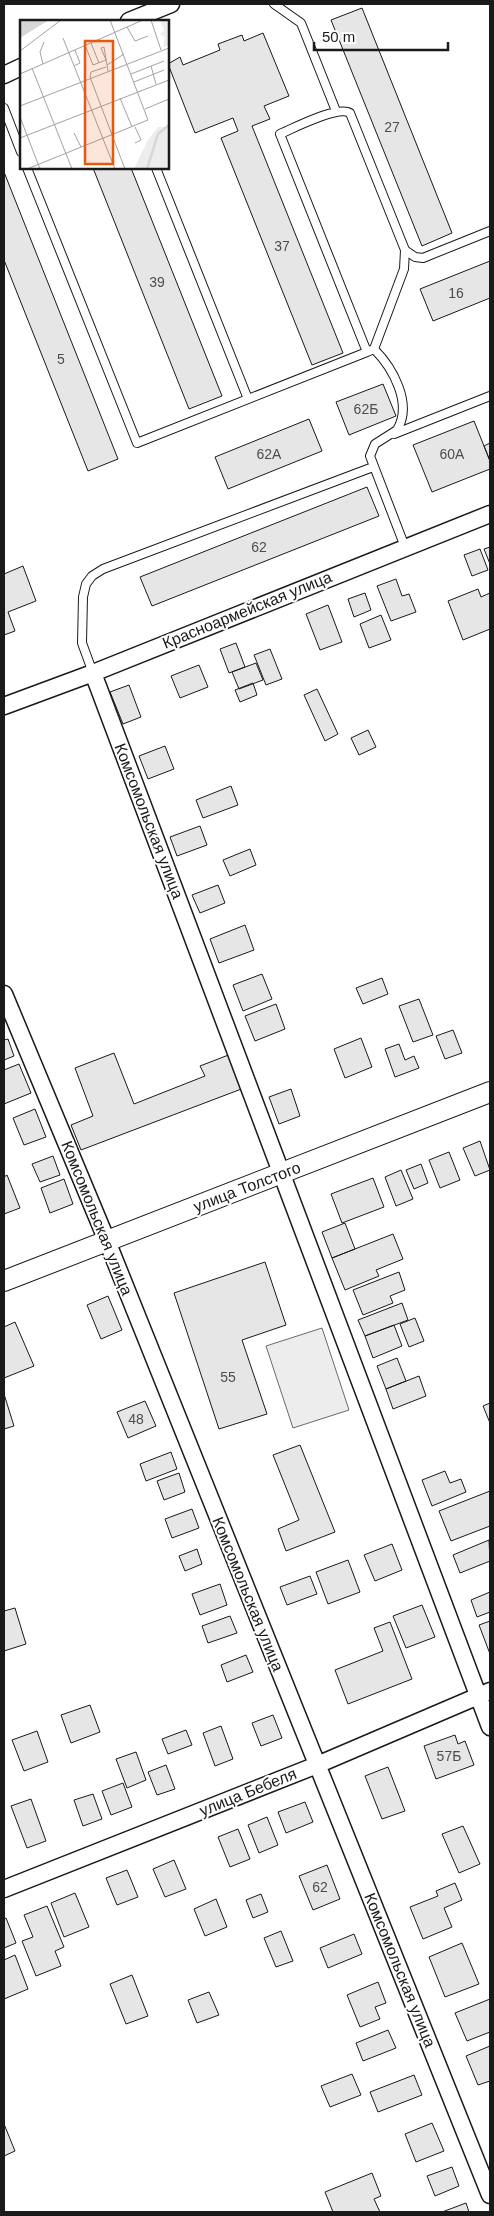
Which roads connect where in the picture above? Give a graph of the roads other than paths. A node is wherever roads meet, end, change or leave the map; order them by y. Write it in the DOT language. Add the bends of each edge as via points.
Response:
graph roads {
  1 [pos="171,4"];
  2 [pos="274,4"];
  3 [pos="132,20"];
  4 [pos="20,67"];
  5 [pos="4,75"];
  6 [pos="4,108"];
  7 [pos="336,111"];
  8 [pos="20,149"];
  9 [pos="27,169"];
  10 [pos="156,169"];
  11 [pos="490,232"];
  12 [pos="406,250"];
  13 [pos="370,351"];
  14 [pos="490,396"];
  15 [pos="248,399"];
  16 [pos="393,434"];
  17 [pos="373,467"];
  18 [pos="490,514"];
  19 [pos="405,547"];
  20 [pos="93,673"];
  21 [pos="4,706"];
  22 [pos="4,994"];
  23 [pos="490,1092"];
  24 [pos="282,1174"];
  25 [pos="107,1241"];
  26 [pos="4,1281"];
  27 [pos="484,1693"];
  28 [pos="490,1727"];
  29 [pos="317,1765"];
  30 [pos="4,1889"];
  31 [pos="490,2195"];
  1 -- 3 [label="street"];
  2 -- 7 [label="lane" via="301,23"];
  4 -- 5 [label="street"];
  6 -- 8 [label="lane"];
  7 -- 12 [label="lane" via="350,113"];
  7 -- 13 [label="lane" via="280,134"];
  9 -- 15 [label="lane" via="138,443"];
  10 -- 15 [label="lane"];
  11 -- 12 [label="lane" via="423,258 415,257"];
  12 -- 13 [label="lane" via="404,269"];
  13 -- 15 [label="lane"];
  13 -- 16 [label="lane" via="388,365 401,396 401,422"];
  14 -- 16 [label="lane"];
  16 -- 17 [label="lane" via="375,444 370,456"];
  17 -- 19 [label="lane"];
  17 -- 20 [label="lane" via="103,569 92,576 86,584 84,597 82,644"];
  18 -- 19 [label="street, Красноармейская улица"];
  19 -- 20 [label="street, Красноармейская улица"];
  20 -- 21 [label="street, Красноармейская улица"];
  20 -- 24 [label="street, Комсомольская улица"];
  22 -- 25 [label="street, Комсомольская улица"];
  23 -- 24 [label="street, улица Толстого"];
  24 -- 25 [label="street, улица Толстого"];
  24 -- 27 [label="street, Комсомольская улица"];
  25 -- 26 [label="street, улица Толстого"];
  25 -- 29 [label="street, Комсомольская улица"];
  27 -- 28 [label="street, Комсомольская улица"];
  27 -- 29 [label="street, улица Бебеля"];
  29 -- 30 [label="street, улица Бебеля"];
  29 -- 31 [label="street, Комсомольская улица"];
}
